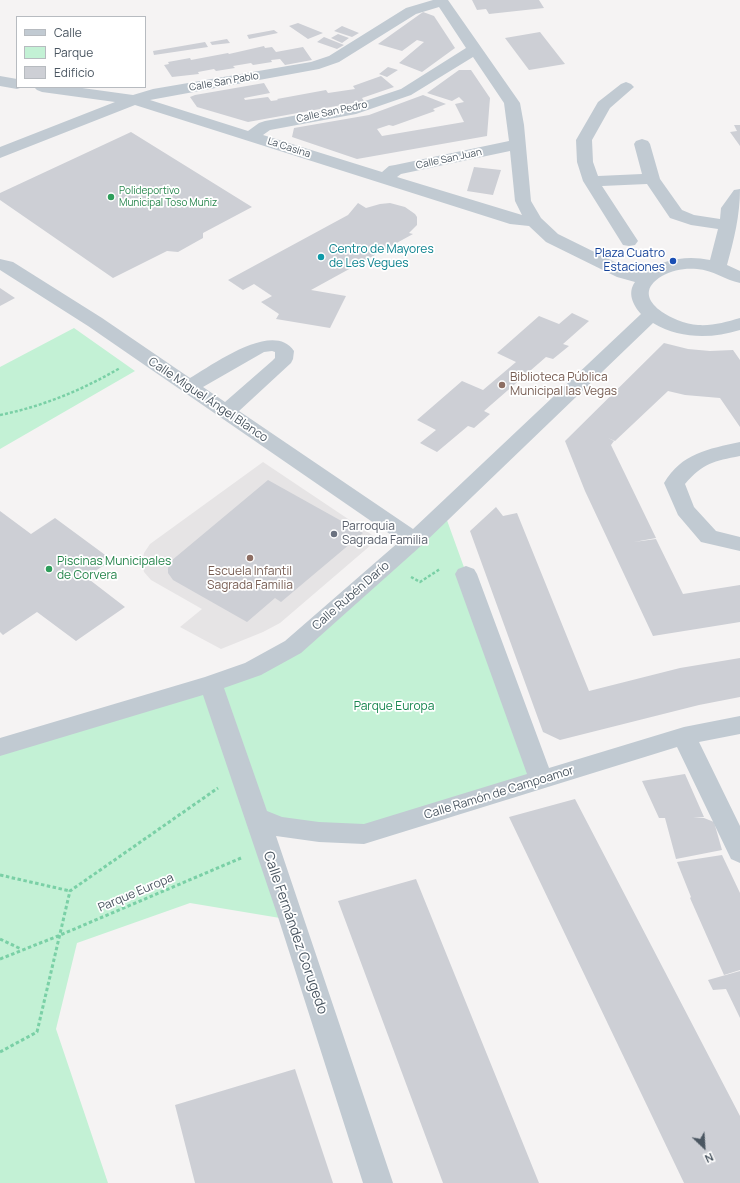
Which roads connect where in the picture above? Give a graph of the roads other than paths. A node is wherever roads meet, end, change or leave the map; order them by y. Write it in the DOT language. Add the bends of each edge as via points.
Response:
graph roads {
  1 [pos="441,1"];
  2 [pos="475,49"];
  3 [pos="0,81"];
  4 [pos="16,84"];
  5 [pos="626,87"];
  6 [pos="49,88"];
  7 [pos="134,100"];
  8 [pos="251,136"];
  9 [pos="518,144"];
  10 [pos="642,144"];
  11 [pos="0,154"];
  12 [pos="384,179"];
  13 [pos="652,179"];
  14 [pos="591,181"];
  15 [pos="740,194"];
  16 [pos="534,221"];
  17 [pos="728,225"];
  18 [pos="629,241"];
  19 [pos="0,264"];
  20 [pos="717,267"];
  21 [pos="740,277"];
  22 [pos="646,279"];
  23 [pos="652,314"];
  24 [pos="740,324"];
  25 [pos="189,387"];
  26 [pos="226,412"];
  27 [pos="740,449"];
  28 [pos="414,540"];
  29 [pos="740,544"];
  30 [pos="466,574"];
  31 [pos="212,684"];
  32 [pos="740,725"];
  33 [pos="684,736"];
  34 [pos="0,748"];
  35 [pos="541,780"];
  36 [pos="256,818"];
  37 [pos="740,852"];
  38 [pos="378,1183"];
  1 -- 2 [label="street"];
  1 -- 7 [label="street, Calle San Pablo" via="411,11 334,59 314,66"];
  2 -- 8 [label="street, Calle San Pedro" via="406,92 356,109 265,126"];
  2 -- 9 [label="street" via="512,103"];
  3 -- 4 [label="street"];
  5 -- 14 [label="street" via="604,105 584,140 585,162"];
  6 -- 7 [label="street, La Casina"];
  7 -- 8 [label="street, La Casina"];
  7 -- 11 [label="street, Calle San Pablo"];
  8 -- 12 [label="street, La Casina"];
  9 -- 12 [label="street, Calle San Juan" via="395,170"];
  9 -- 16 [label="street" via="523,200"];
  10 -- 13 [label="street"];
  12 -- 16 [label="street, La Casina" via="516,220"];
  13 -- 14 [label="street"];
  13 -- 17 [label="street" via="676,214 691,220"];
  14 -- 18 [label="street"];
  15 -- 17 [label="street" via="730,208"];
  16 -- 22 [label="street" via="552,238 624,274"];
  17 -- 20 [label="street"];
  19 -- 25 [label="street, Calle Miguel Ángel Blanco" via="95,322"];
  20 -- 21 [label="street"];
  20 -- 22 [label="street" via="696,263 676,264 658,270"];
  22 -- 23 [label="street" via="640,290 642,302"];
  23 -- 24 [label="street" via="667,323 706,332"];
  23 -- 28 [label="street, Calle Rubén Darío"];
  25 -- 26 [label="street, Calle Miguel Ángel Blanco"];
  25 -- 26 [label="street" via="259,347 273,345 282,348 285,351 280,365"];
  26 -- 28 [label="street, Calle Miguel Ángel Blanco"];
  27 -- 29 [label="street" via="708,456 689,466 674,482 686,510 709,537"];
  28 -- 31 [label="street, Calle Rubén Darío" via="293,647 253,670"];
  30 -- 35 [label="street"];
  31 -- 34 [label="street, Calle Rubén Darío"];
  31 -- 36 [label="street, Calle Fernández Corugedo"];
  32 -- 33 [label="street, Calle Ramón de Campoamor"];
  33 -- 35 [label="street, Calle Ramón de Campoamor"];
  33 -- 37 [label="street"];
  35 -- 36 [label="street, Calle Ramón de Campoamor" via="364,834 280,827"];
  36 -- 38 [label="street, Calle Fernández Corugedo"];
}
